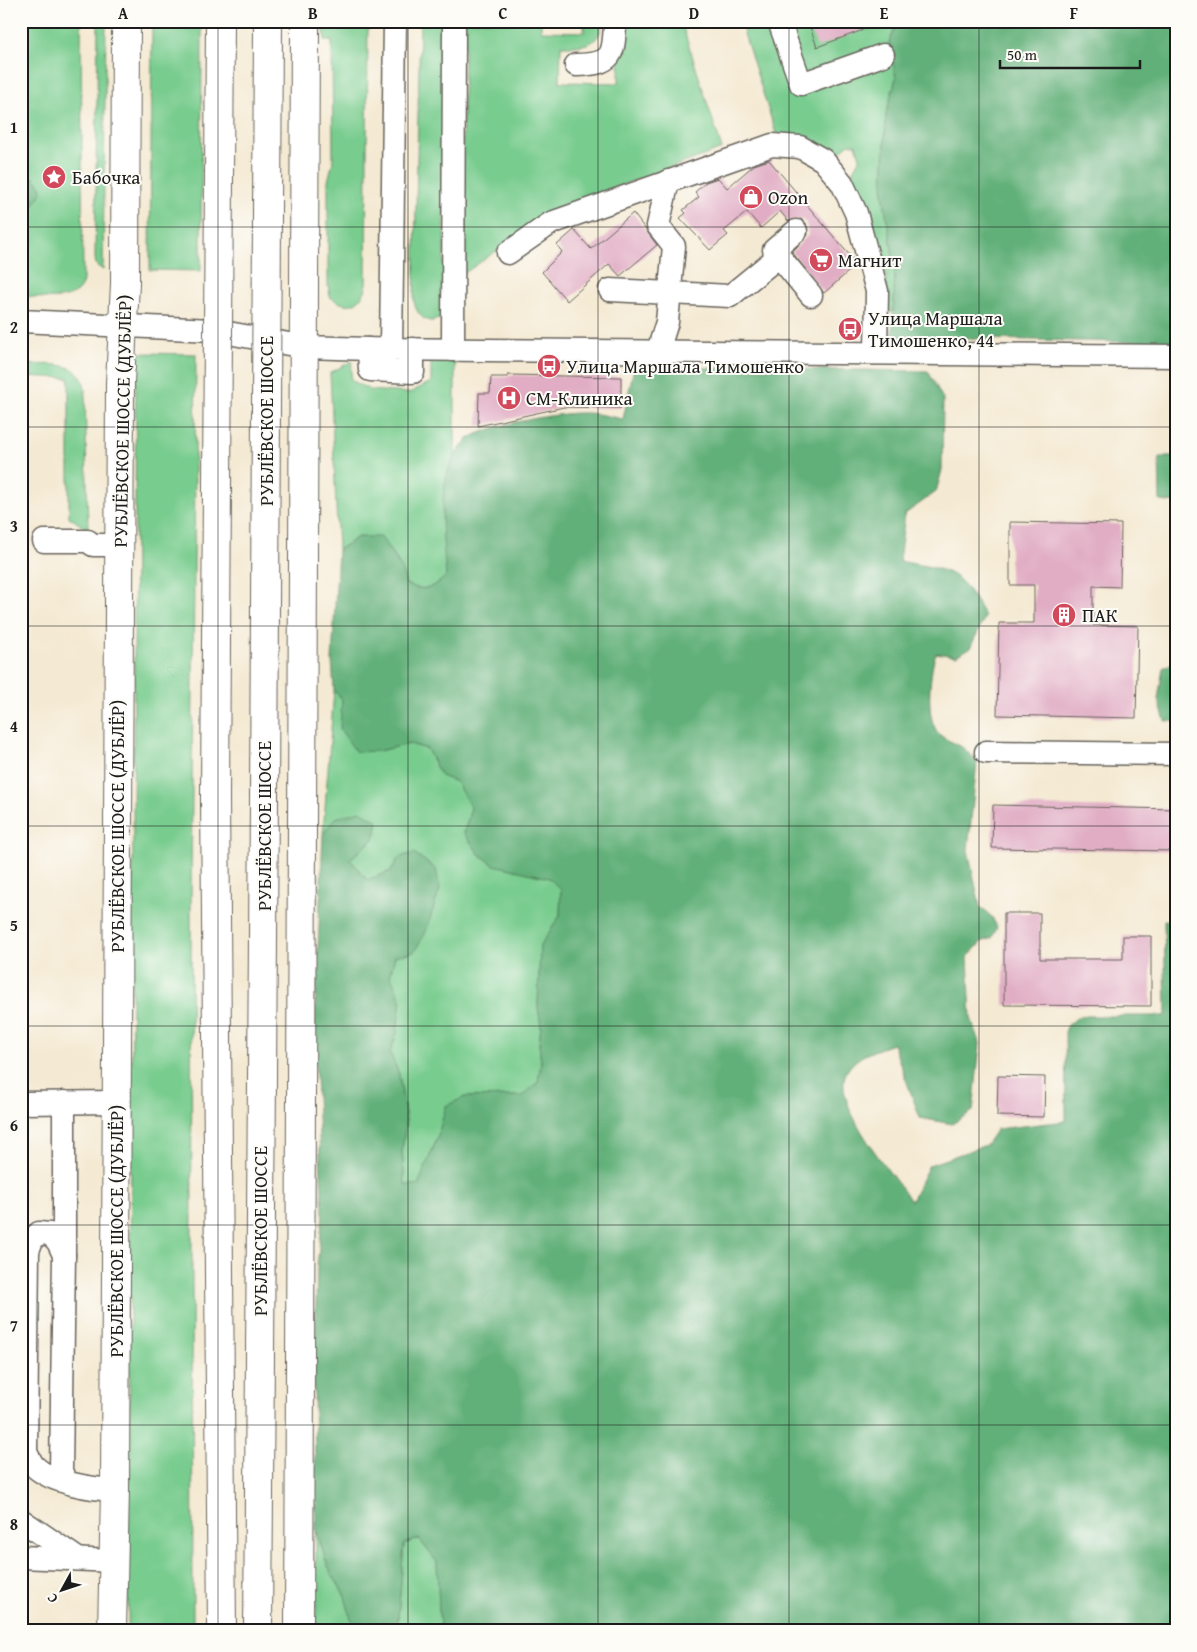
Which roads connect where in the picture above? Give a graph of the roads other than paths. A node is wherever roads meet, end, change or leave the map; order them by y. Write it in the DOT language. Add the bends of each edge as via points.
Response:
graph roads {
  1 [pos="126,21"];
  2 [pos="220,21"];
  3 [pos="268,21"];
  4 [pos="305,21"];
  5 [pos="395,21"];
  6 [pos="454,21"];
  7 [pos="615,21"];
  8 [pos="779,21"];
  9 [pos="883,55"];
  10 [pos="576,65"];
  11 [pos="668,181"];
  12 [pos="796,231"];
  13 [pos="508,254"];
  14 [pos="779,256"];
  15 [pos="256,265"];
  16 [pos="610,290"];
  17 [pos="669,292"];
  18 [pos="811,294"];
  19 [pos="21,321"];
  20 [pos="122,326"];
  21 [pos="212,330"];
  22 [pos="255,339"];
  23 [pos="305,347"];
  24 [pos="391,349"];
  25 [pos="453,350"];
  26 [pos="658,352"];
  27 [pos="876,353"];
  28 [pos="1176,356"];
  29 [pos="211,374"];
  30 [pos="44,541"];
  31 [pos="118,546"];
  32 [pos="986,752"];
  33 [pos="1176,754"];
  34 [pos="64,1102"];
  35 [pos="116,1102"];
  36 [pos="21,1103"];
  37 [pos="64,1255"];
  38 [pos="66,1480"];
  39 [pos="116,1490"];
  40 [pos="21,1520"];
  41 [pos="21,1557"];
  42 [pos="78,1558"];
  43 [pos="114,1561"];
  44 [pos="112,1631"];
  45 [pos="222,1631"];
  46 [pos="258,1631"];
  47 [pos="299,1631"];
  1 -- 20 [label="main road, РУБЛЁВСКОЕ ШОССЕ (ДУБЛЁР)"];
  2 -- 45 [label="main road, bridge" via="215,798"];
  3 -- 46 [label="main road, РУБЛЁВСКОЕ ШОССЕ, bridge"];
  4 -- 23 [label="main road"];
  5 -- 24 [label="street"];
  6 -- 25 [label="street"];
  7 -- 10 [label="street" via="612,53 604,62"];
  8 -- 9 [label="street" via="801,84"];
  11 -- 13 [label="street" via="551,223"];
  11 -- 17 [label="street" via="658,226 674,246"];
  11 -- 27 [label="street" via="772,145 800,146 823,160 842,183 856,214 877,292"];
  12 -- 14 [label="street" via="774,250"];
  14 -- 17 [label="street" via="730,296"];
  14 -- 18 [label="street"];
  15 -- 22 [label="street"];
  16 -- 17 [label="street"];
  17 -- 26 [label="street" via="667,322"];
  19 -- 20 [label="street"];
  20 -- 21 [label="street"];
  20 -- 31 [label="main road, РУБЛЁВСКОЕ ШОССЕ (ДУБЛЁР)"];
  21 -- 22 [label="street"];
  21 -- 29 [label="street"];
  22 -- 23 [label="street"];
  23 -- 24 [label="street"];
  23 -- 47 [label="main road"];
  24 -- 25 [label="street"];
  25 -- 26 [label="street"];
  26 -- 27 [label="street"];
  27 -- 28 [label="street"];
  30 -- 31 [label="street" via="88,541 93,545"];
  31 -- 35 [label="main road, РУБЛЁВСКОЕ ШОССЕ (ДУБЛЁР)"];
  32 -- 33 [label="street"];
  34 -- 35 [label="street"];
  34 -- 36 [label="street"];
  34 -- 37 [label="street"];
  35 -- 39 [label="main road, РУБЛЁВСКОЕ ШОССЕ (ДУБЛЁР)"];
  37 -- 38 [label="street" via="61,1472"];
  37 -- 38 [label="street" via="50,1234 39,1233 28,1251 26,1453 34,1466"];
  38 -- 39 [label="street" via="89,1488"];
  39 -- 43 [label="main road, РУБЛЁВСКОЕ ШОССЕ (ДУБЛЁР)"];
  40 -- 42 [label="street"];
  41 -- 42 [label="street"];
  42 -- 43 [label="street"];
  43 -- 44 [label="main road, РУБЛЁВСКОЕ ШОССЕ (ДУБЛЁР)"];
}
